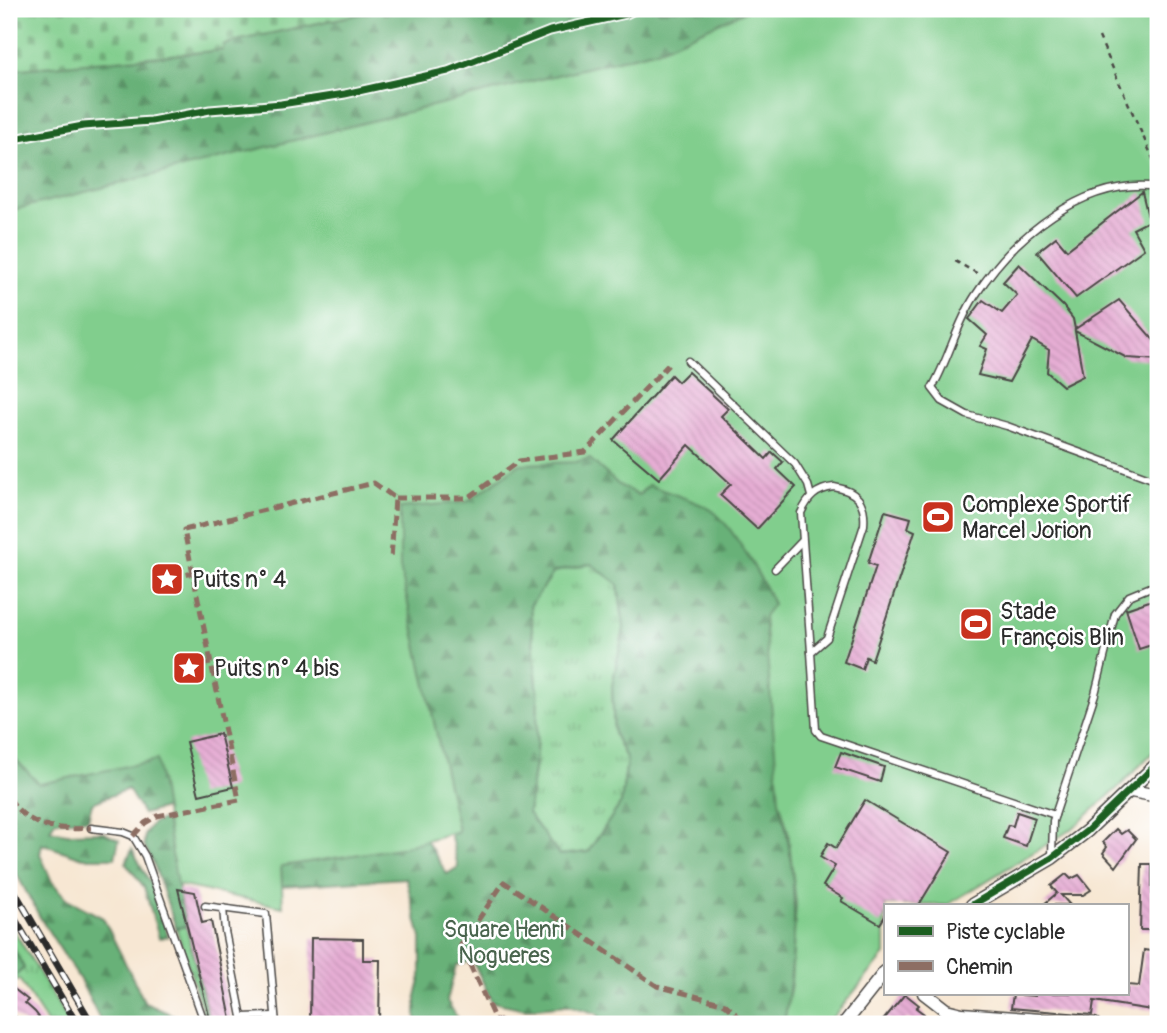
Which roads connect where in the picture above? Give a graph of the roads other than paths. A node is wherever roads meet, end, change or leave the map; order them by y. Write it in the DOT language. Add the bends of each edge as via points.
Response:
graph roads {
  1 [pos="1158,187"];
  2 [pos="688,361"];
  3 [pos="1158,481"];
  4 [pos="811,496"];
  5 [pos="802,541"];
  6 [pos="775,569"];
  7 [pos="1158,584"];
  8 [pos="811,652"];
  9 [pos="1158,763"];
  10 [pos="1131,791"];
  11 [pos="1158,796"];
  12 [pos="1055,815"];
  13 [pos="91,828"];
  14 [pos="1052,858"];
  15 [pos="974,904"];
  16 [pos="205,906"];
  17 [pos="223,908"];
  18 [pos="884,973"];
  19 [pos="927,995"];
  20 [pos="274,1016"];
  21 [pos="205,1024"];
  22 [pos="275,1024"];
  23 [pos="844,1024"];
  24 [pos="1094,1024"];
  1 -- 3 [label="lane" via="1123,186 1073,204 1029,234 974,297 932,388 942,401 967,415"];
  2 -- 4 [label="lane" via="795,464"];
  4 -- 5 [label="lane" via="801,513"];
  4 -- 8 [label="lane" via="824,488 843,488 858,499 865,516 827,638"];
  5 -- 6 [label="lane"];
  5 -- 8 [label="lane"];
  7 -- 12 [label="lane" via="1129,596 1115,614 1095,694"];
  8 -- 12 [label="lane" via="816,730 821,736"];
  9 -- 10 [label="street"];
  10 -- 11 [label="street"];
  10 -- 14 [label="street"];
  12 -- 14 [label="lane"];
  13 -- 21 [label="lane" via="133,836 145,856"];
  14 -- 15 [label="street"];
  16 -- 17 [label="lane"];
  17 -- 20 [label="lane" via="242,1017"];
  17 -- 20 [label="lane" via="266,914"];
  18 -- 23 [label="street"];
  19 -- 24 [label="street" via="946,1010 962,1014"];
  20 -- 22 [label="lane"];
}
